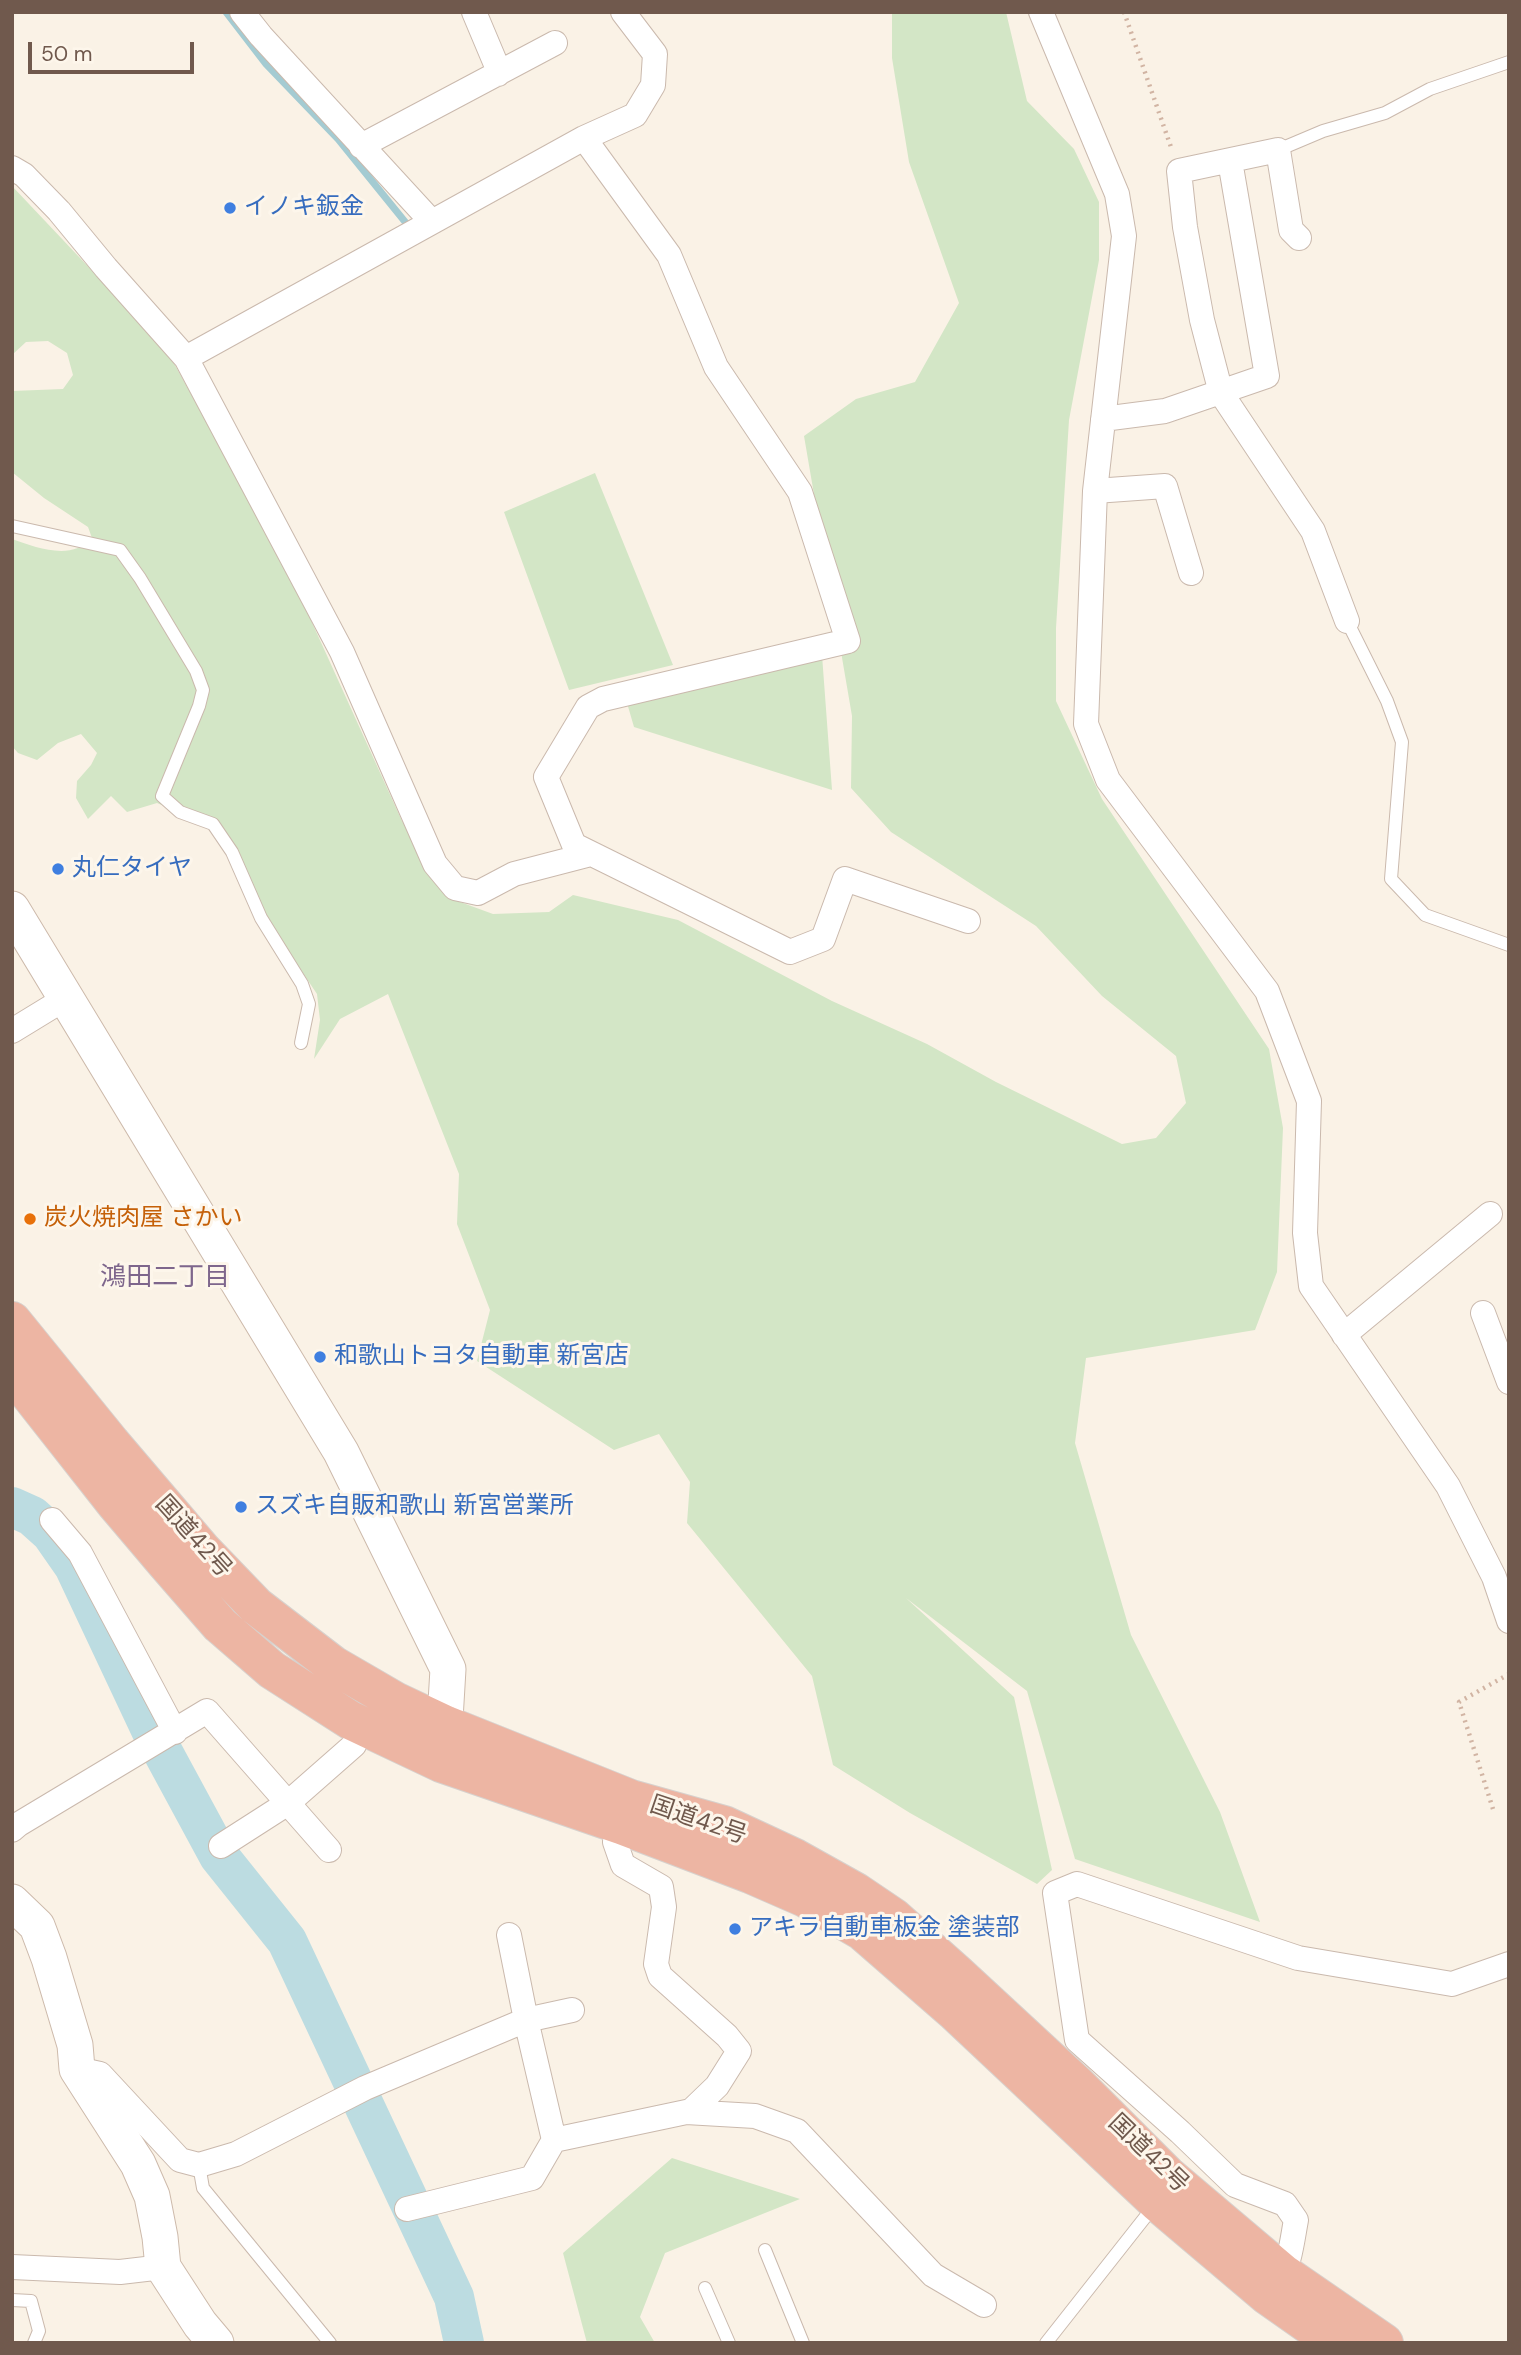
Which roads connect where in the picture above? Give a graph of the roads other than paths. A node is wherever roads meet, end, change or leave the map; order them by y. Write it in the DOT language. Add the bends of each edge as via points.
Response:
graph roads {
  1 [pos="242,12"];
  2 [pos="474,12"];
  3 [pos="623,12"];
  4 [pos="1041,12"];
  5 [pos="555,43"];
  6 [pos="1509,62"];
  7 [pos="498,74"];
  8 [pos="584,138"];
  9 [pos="361,146"];
  10 [pos="1278,150"];
  11 [pos="1230,160"];
  12 [pos="12,168"];
  13 [pos="432,222"];
  14 [pos="1299,238"];
  15 [pos="186,358"];
  16 [pos="1221,393"];
  17 [pos="1103,419"];
  18 [pos="1095,491"];
  19 [pos="12,526"];
  20 [pos="1191,573"];
  21 [pos="1347,621"];
  22 [pos="591,854"];
  23 [pos="12,909"];
  24 [pos="968,921"];
  25 [pos="1509,945"];
  26 [pos="66,998"];
  27 [pos="12,1031"];
  28 [pos="301,1043"];
  29 [pos="1490,1214"];
  30 [pos="1483,1312"];
  31 [pos="12,1321"];
  32 [pos="1344,1335"];
  33 [pos="12,1372"];
  34 [pos="1509,1382"];
  35 [pos="52,1520"];
  36 [pos="1501,1574"];
  37 [pos="1509,1621"];
  38 [pos="446,1725"];
  39 [pos="174,1732"];
  40 [pos="354,1745"];
  41 [pos="441,1763"];
  42 [pos="288,1803"];
  43 [pos="626,1812"];
  44 [pos="12,1830"];
  45 [pos="221,1846"];
  46 [pos="328,1850"];
  47 [pos="12,1902"];
  48 [pos="509,1935"];
  49 [pos="1509,1964"];
  50 [pos="572,2010"];
  51 [pos="526,2020"];
  52 [pos="77,2069"];
  53 [pos="686,2112"];
  54 [pos="554,2140"];
  55 [pos="199,2165"];
  56 [pos="1157,2202"];
  57 [pos="407,2209"];
  58 [pos="765,2250"];
  59 [pos="12,2267"];
  60 [pos="163,2267"];
  61 [pos="1276,2285"];
  62 [pos="705,2288"];
  63 [pos="12,2300"];
  64 [pos="984,2305"];
  65 [pos="34,2343"];
  66 [pos="216,2343"];
  67 [pos="330,2343"];
  68 [pos="729,2343"];
  69 [pos="803,2343"];
  70 [pos="1046,2343"];
  71 [pos="1335,2343"];
  72 [pos="1384,2343"];
  1 -- 9 [label="street"];
  2 -- 7 [label="street"];
  3 -- 8 [label="street" via="654,54 653,85 635,115"];
  4 -- 17 [label="street" via="1117,194 1124,236"];
  5 -- 7 [label="street"];
  6 -- 10 [label="lane" via="1430,89 1385,113"];
  7 -- 9 [label="street"];
  8 -- 13 [label="street"];
  8 -- 22 [label="street" via="669,255 716,367 800,492 848,641 603,699 588,707 546,777 574,845"];
  9 -- 13 [label="street"];
  10 -- 11 [label="street"];
  10 -- 14 [label="street" via="1291,230"];
  11 -- 16 [label="street" via="1267,376"];
  11 -- 16 [label="street" via="1179,172 1202,320"];
  12 -- 15 [label="street" via="59,211"];
  13 -- 15 [label="street"];
  15 -- 22 [label="street" via="342,652 435,864 455,888 478,893 514,874"];
  16 -- 17 [label="street" via="1166,411"];
  16 -- 21 [label="street" via="1313,531"];
  17 -- 18 [label="street"];
  18 -- 20 [label="street" via="1165,486"];
  18 -- 32 [label="street" via="1086,724 1108,780 1267,991 1310,1101 1305,1233 1311,1286"];
  19 -- 28 [label="lane" via="120,550 196,671 203,690 199,706 162,796 180,812 213,824 232,852 261,918 302,984 309,1004"];
  21 -- 25 [label="lane" via="1402,742 1391,878 1425,915"];
  22 -- 24 [label="street" via="790,952 823,939 845,879"];
  23 -- 26 [label="street"];
  26 -- 27 [label="street"];
  26 -- 38 [label="street" via="341,1452 448,1669"];
  29 -- 32 [label="street"];
  30 -- 34 [label="street"];
  31 -- 38 [label="highway, 国道42号" via="111,1443 256,1606 333,1665"];
  32 -- 36 [label="street"];
  33 -- 41 [label="highway, 国道42号" via="220,1625 272,1670 351,1720"];
  35 -- 39 [label="street" via="80,1553"];
  36 -- 37 [label="street"];
  38 -- 41 [label="street"];
  38 -- 43 [label="highway, 国道42号"];
  39 -- 42 [label="street" via="207,1711"];
  39 -- 44 [label="street"];
  40 -- 42 [label="street"];
  41 -- 43 [label="highway, 国道42号"];
  42 -- 45 [label="street"];
  42 -- 46 [label="street"];
  43 -- 53 [label="street" via="615,1842 623,1865 661,1887 664,1907 656,1964 660,1976 739,2051 717,2085"];
  43 -- 56 [label="highway, 国道42号" via="805,1898 862,1931"];
  43 -- 61 [label="highway, 国道42号" via="724,1825 807,1865 893,1917 1076,2084"];
  47 -- 52 [label="street" via="37,1926 75,2045"];
  48 -- 51 [label="street"];
  49 -- 61 [label="street" via="1452,1984 1298,1958 1077,1884 1055,1893 1077,2040 1235,2185 1285,2204 1296,2220 1291,2249"];
  50 -- 51 [label="street"];
  51 -- 54 [label="street"];
  51 -- 55 [label="street" via="358,2091 236,2154"];
  52 -- 55 [label="street" via="100,2074 180,2160"];
  52 -- 60 [label="street" via="138,2164 152,2196"];
  53 -- 54 [label="street"];
  53 -- 64 [label="street" via="755,2116 797,2131 933,2275"];
  54 -- 57 [label="street" via="531,2178"];
  55 -- 67 [label="lane" via="203,2188"];
  56 -- 61 [label="highway, 国道42号"];
  56 -- 70 [label="lane"];
  58 -- 69 [label="lane"];
  59 -- 60 [label="street" via="120,2272"];
  60 -- 66 [label="street"];
  61 -- 71 [label="highway, 国道42号"];
  61 -- 72 [label="highway, 国道42号"];
  62 -- 68 [label="lane"];
  63 -- 65 [label="lane" via="31,2301 39,2331"];
}
